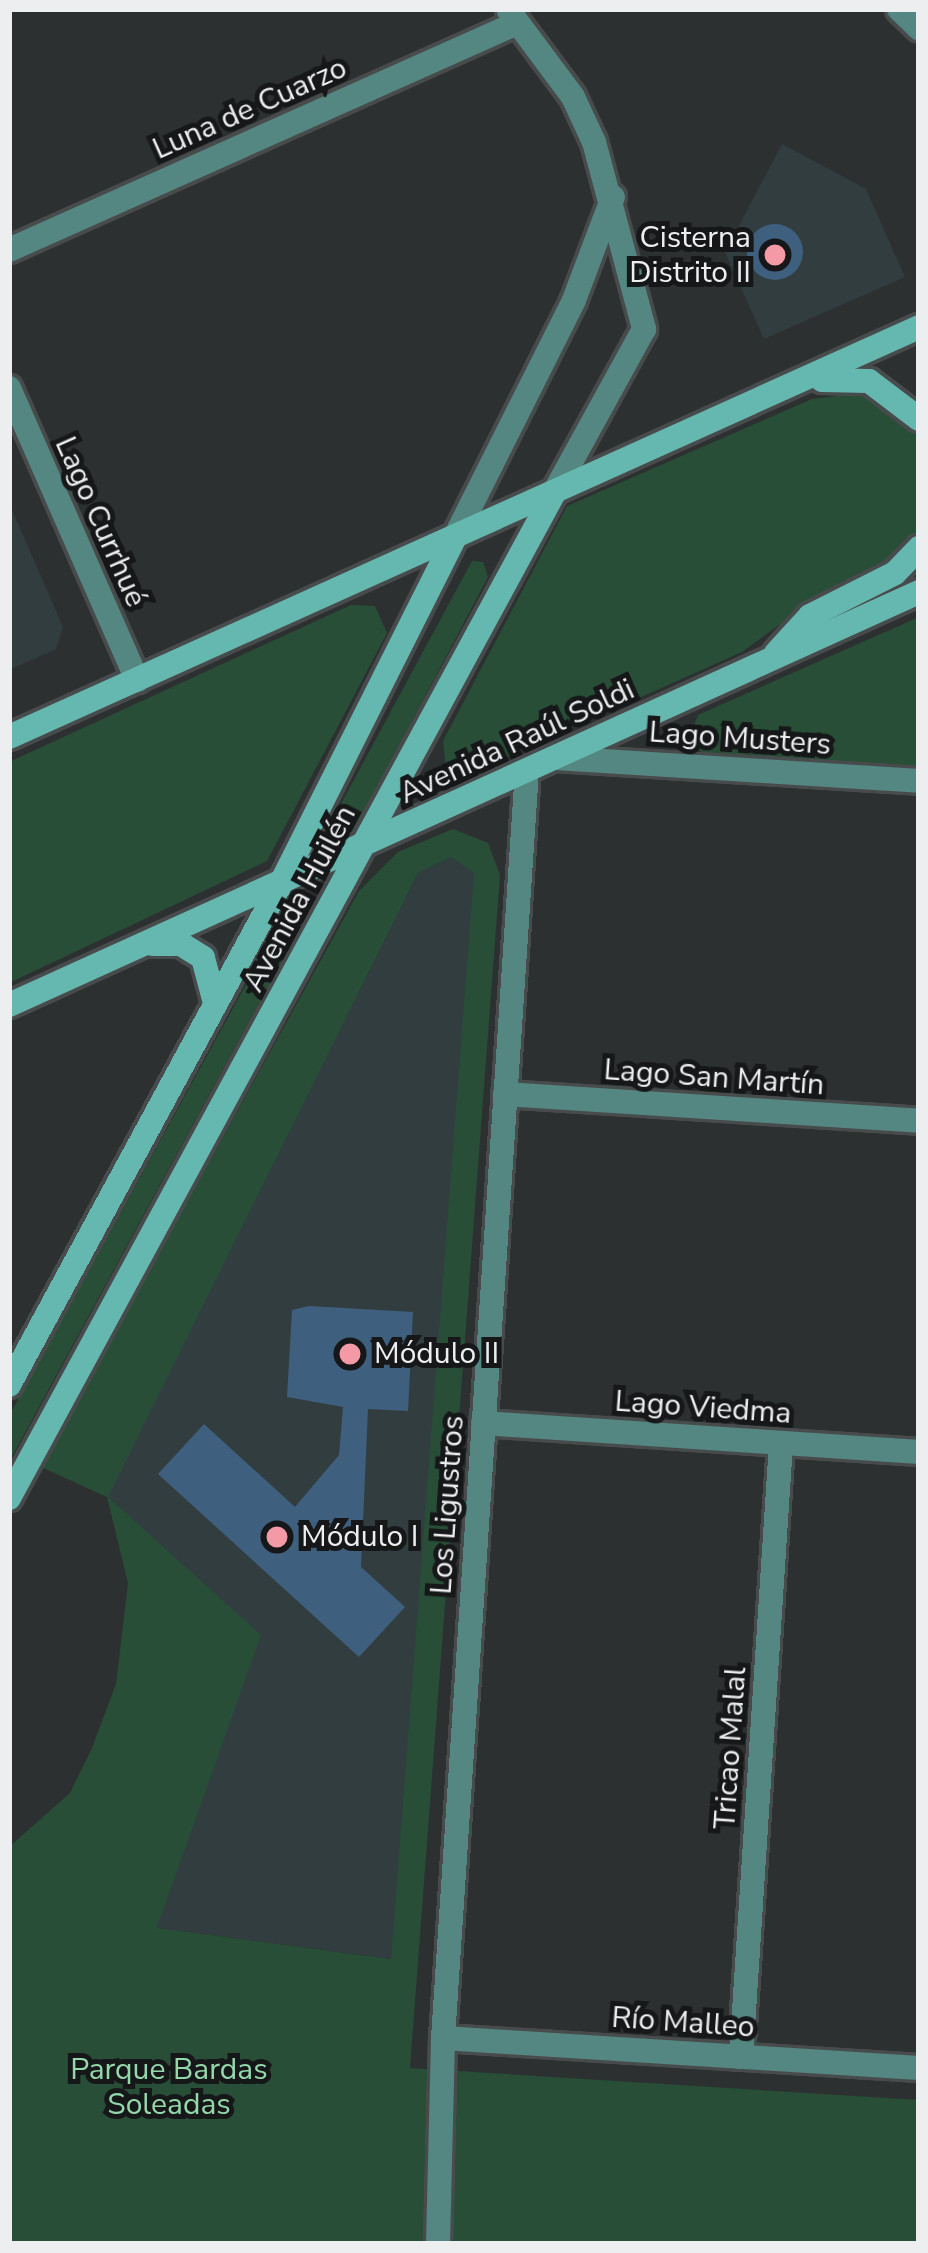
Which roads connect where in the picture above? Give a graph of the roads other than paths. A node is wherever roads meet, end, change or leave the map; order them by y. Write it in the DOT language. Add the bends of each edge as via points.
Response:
graph roads {
  1 [pos="899,9"];
  2 [pos="511,16"];
  3 [pos="919,28"];
  4 [pos="614,195"];
  5 [pos="9,250"];
  6 [pos="919,328"];
  7 [pos="9,388"];
  8 [pos="783,389"];
  9 [pos="919,418"];
  10 [pos="554,493"];
  11 [pos="454,539"];
  12 [pos="919,548"];
  13 [pos="919,592"];
  14 [pos="771,659"];
  15 [pos="137,680"];
  16 [pos="9,742"];
  17 [pos="556,758"];
  18 [pos="527,771"];
  19 [pos="919,781"];
  20 [pos="362,847"];
  21 [pos="280,885"];
  22 [pos="134,950"];
  23 [pos="9,1005"];
  24 [pos="214,1005"];
  25 [pos="506,1094"];
  26 [pos="919,1121"];
  27 [pos="9,1385"];
  28 [pos="483,1423"];
  29 [pos="781,1443"];
  30 [pos="919,1452"];
  31 [pos="9,1498"];
  32 [pos="442,2038"];
  33 [pos="741,2057"];
  34 [pos="919,2068"];
  35 [pos="438,2244"];
  1 -- 3 [label="street"];
  2 -- 4 [label="street" via="573,97"];
  2 -- 5 [label="street, Luna de Cuarzo"];
  4 -- 10 [label="street, Avenida Huilén" via="644,329"];
  4 -- 11 [label="street, Avenida Huilén" via="574,300"];
  6 -- 8 [label="main road"];
  7 -- 15 [label="street, Lago Currhué"];
  8 -- 9 [label="main road" via="856,377"];
  8 -- 10 [label="main road"];
  10 -- 11 [label="main road"];
  10 -- 20 [label="main road, Avenida Huilén"];
  11 -- 15 [label="main road"];
  11 -- 21 [label="main road, Avenida Huilén"];
  12 -- 14 [label="main road" via="885,579 810,616"];
  13 -- 14 [label="main road, Avenida Raúl Soldi"];
  14 -- 17 [label="main road, Avenida Raúl Soldi"];
  15 -- 16 [label="main road"];
  17 -- 18 [label="main road, Avenida Raúl Soldi"];
  17 -- 19 [label="street, Lago Musters"];
  18 -- 20 [label="main road, Avenida Raúl Soldi"];
  18 -- 25 [label="street, Los Ligustros"];
  20 -- 21 [label="main road, Avenida Raúl Soldi"];
  20 -- 31 [label="main road, Avenida Huilén"];
  21 -- 22 [label="main road, Avenida Raúl Soldi"];
  21 -- 24 [label="main road, Avenida Huilén"];
  22 -- 23 [label="main road, Avenida Raúl Soldi"];
  22 -- 24 [label="main road" via="172,942 197,952 212,972"];
  24 -- 27 [label="main road, Avenida Huilén"];
  25 -- 26 [label="street, Lago San Martín"];
  25 -- 28 [label="street, Los Ligustros"];
  28 -- 29 [label="street, Lago Viedma"];
  28 -- 32 [label="street, Los Ligustros"];
  29 -- 30 [label="street, Lago Viedma"];
  29 -- 33 [label="street, Tricao Malal"];
  32 -- 33 [label="street, Río Malleo"];
  32 -- 35 [label="street, Los Ligustros"];
  33 -- 34 [label="street, Río Malleo"];
}
